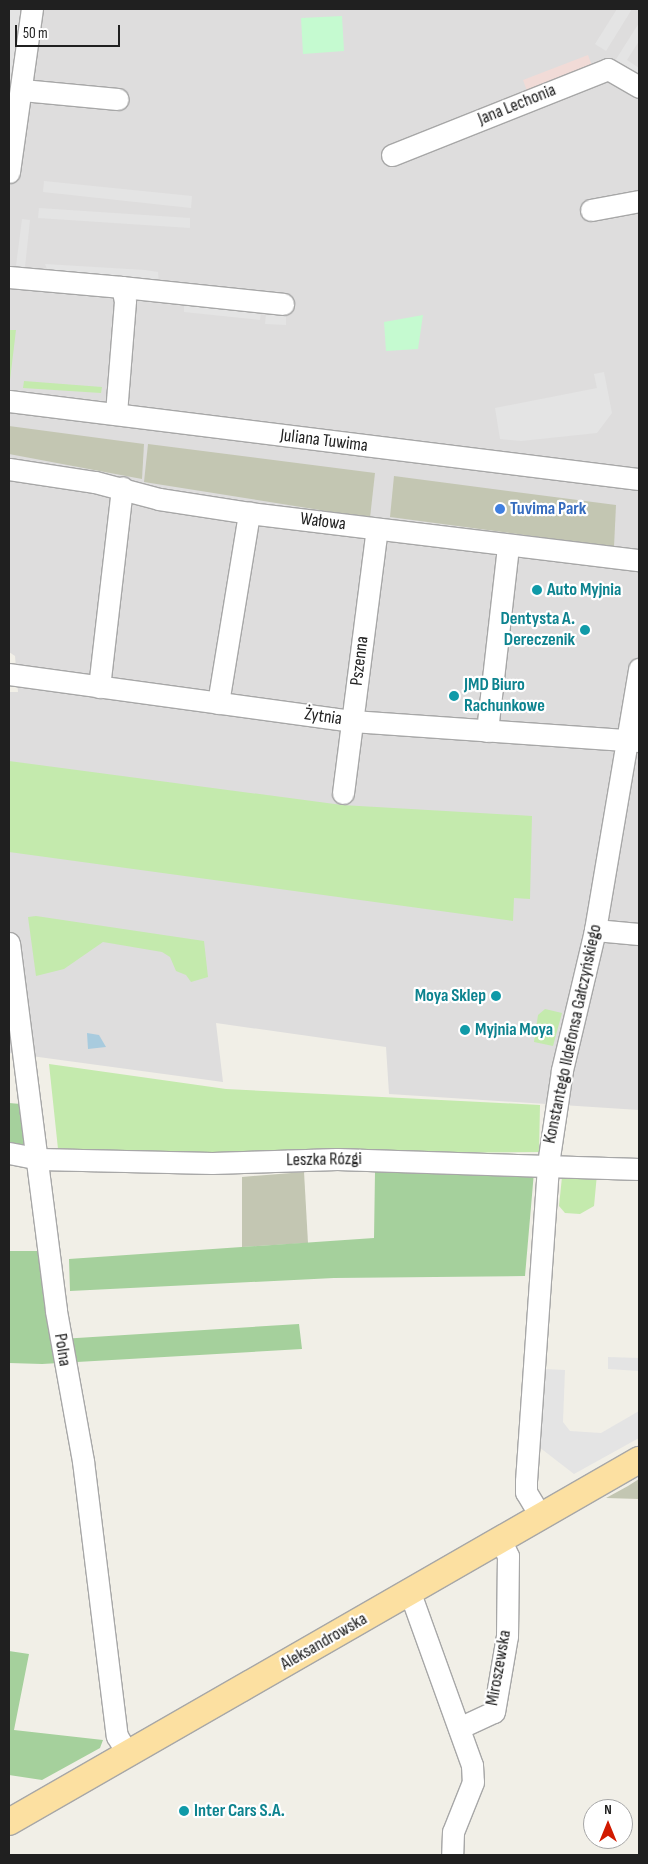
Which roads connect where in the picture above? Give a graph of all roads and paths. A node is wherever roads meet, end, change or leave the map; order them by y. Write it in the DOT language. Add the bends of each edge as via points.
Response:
graph roads {
  1 [pos="32,9"];
  2 [pos="639,87"];
  3 [pos="22,90"];
  4 [pos="118,99"];
  5 [pos="392,155"];
  6 [pos="9,172"];
  7 [pos="639,200"];
  8 [pos="591,210"];
  9 [pos="9,277"];
  10 [pos="122,287"];
  11 [pos="283,304"];
  12 [pos="9,401"];
  13 [pos="116,414"];
  14 [pos="9,469"];
  15 [pos="639,478"];
  16 [pos="122,487"];
  17 [pos="250,513"];
  18 [pos="377,529"];
  19 [pos="508,546"];
  20 [pos="639,560"];
  21 [pos="639,669"];
  22 [pos="9,674"];
  23 [pos="99,687"];
  24 [pos="218,703"];
  25 [pos="352,721"];
  26 [pos="488,731"];
  27 [pos="633,741"];
  28 [pos="343,793"];
  29 [pos="595,930"];
  30 [pos="639,934"];
  31 [pos="9,943"];
  32 [pos="11,968"];
  33 [pos="9,1153"];
  34 [pos="39,1159"];
  35 [pos="548,1164"];
  36 [pos="639,1169"];
  37 [pos="639,1460"];
  38 [pos="541,1517"];
  39 [pos="500,1540"];
  40 [pos="410,1593"];
  41 [pos="459,1728"];
  42 [pos="128,1754"];
  43 [pos="9,1822"];
  44 [pos="452,1855"];
  1 -- 3 [label="street"];
  2 -- 5 [label="street, Jana Lechonia" via="608,69"];
  3 -- 4 [label="street"];
  3 -- 6 [label="street"];
  7 -- 8 [label="street"];
  9 -- 10 [label="street"];
  10 -- 11 [label="street"];
  10 -- 13 [label="street" via="125,301"];
  12 -- 13 [label="street, Juliana Tuwima"];
  13 -- 15 [label="street, Juliana Tuwima"];
  14 -- 16 [label="street, Wałowa"];
  16 -- 17 [label="street, Wałowa" via="159,499"];
  16 -- 23 [label="street"];
  17 -- 18 [label="street, Wałowa"];
  17 -- 24 [label="street"];
  18 -- 19 [label="street, Wałowa"];
  18 -- 25 [label="street, Pszenna"];
  19 -- 20 [label="street, Wałowa"];
  19 -- 26 [label="street"];
  21 -- 27 [label="street, Konstantego Ildefonsa Gałczyńskiego"];
  22 -- 23 [label="street, Żytnia"];
  23 -- 24 [label="street, Żytnia"];
  24 -- 25 [label="street, Żytnia"];
  25 -- 26 [label="street, Żytnia"];
  25 -- 28 [label="street, Pszenna"];
  26 -- 27 [label="street, Żytnia"];
  27 -- 29 [label="street, Konstantego Ildefonsa Gałczyńskiego"];
  29 -- 30 [label="street"];
  29 -- 35 [label="street, Konstantego Ildefonsa Gałczyńskiego" via="559,1085"];
  31 -- 32 [label="street, Polna"];
  32 -- 34 [label="street, Polna"];
  33 -- 34 [label="street, Leszka Rózgi"];
  34 -- 35 [label="street, Leszka Rózgi" via="212,1162 337,1159"];
  34 -- 42 [label="street, Polna" via="56,1312 83,1461 117,1736"];
  35 -- 36 [label="street, Leszka Rózgi"];
  35 -- 38 [label="street, Konstantego Ildefonsa Gałczyńskiego" via="526,1481 526,1492"];
  37 -- 38 [label="main road, Aleksandrowska"];
  38 -- 39 [label="main road, Aleksandrowska"];
  39 -- 40 [label="main road, Aleksandrowska"];
  39 -- 41 [label="street, Miroszewska" via="508,1556 507,1636 494,1712"];
  40 -- 41 [label="street"];
  40 -- 42 [label="main road, Aleksandrowska"];
  41 -- 44 [label="street" via="472,1765 474,1782 453,1832"];
  42 -- 43 [label="main road, Aleksandrowska"];
}
